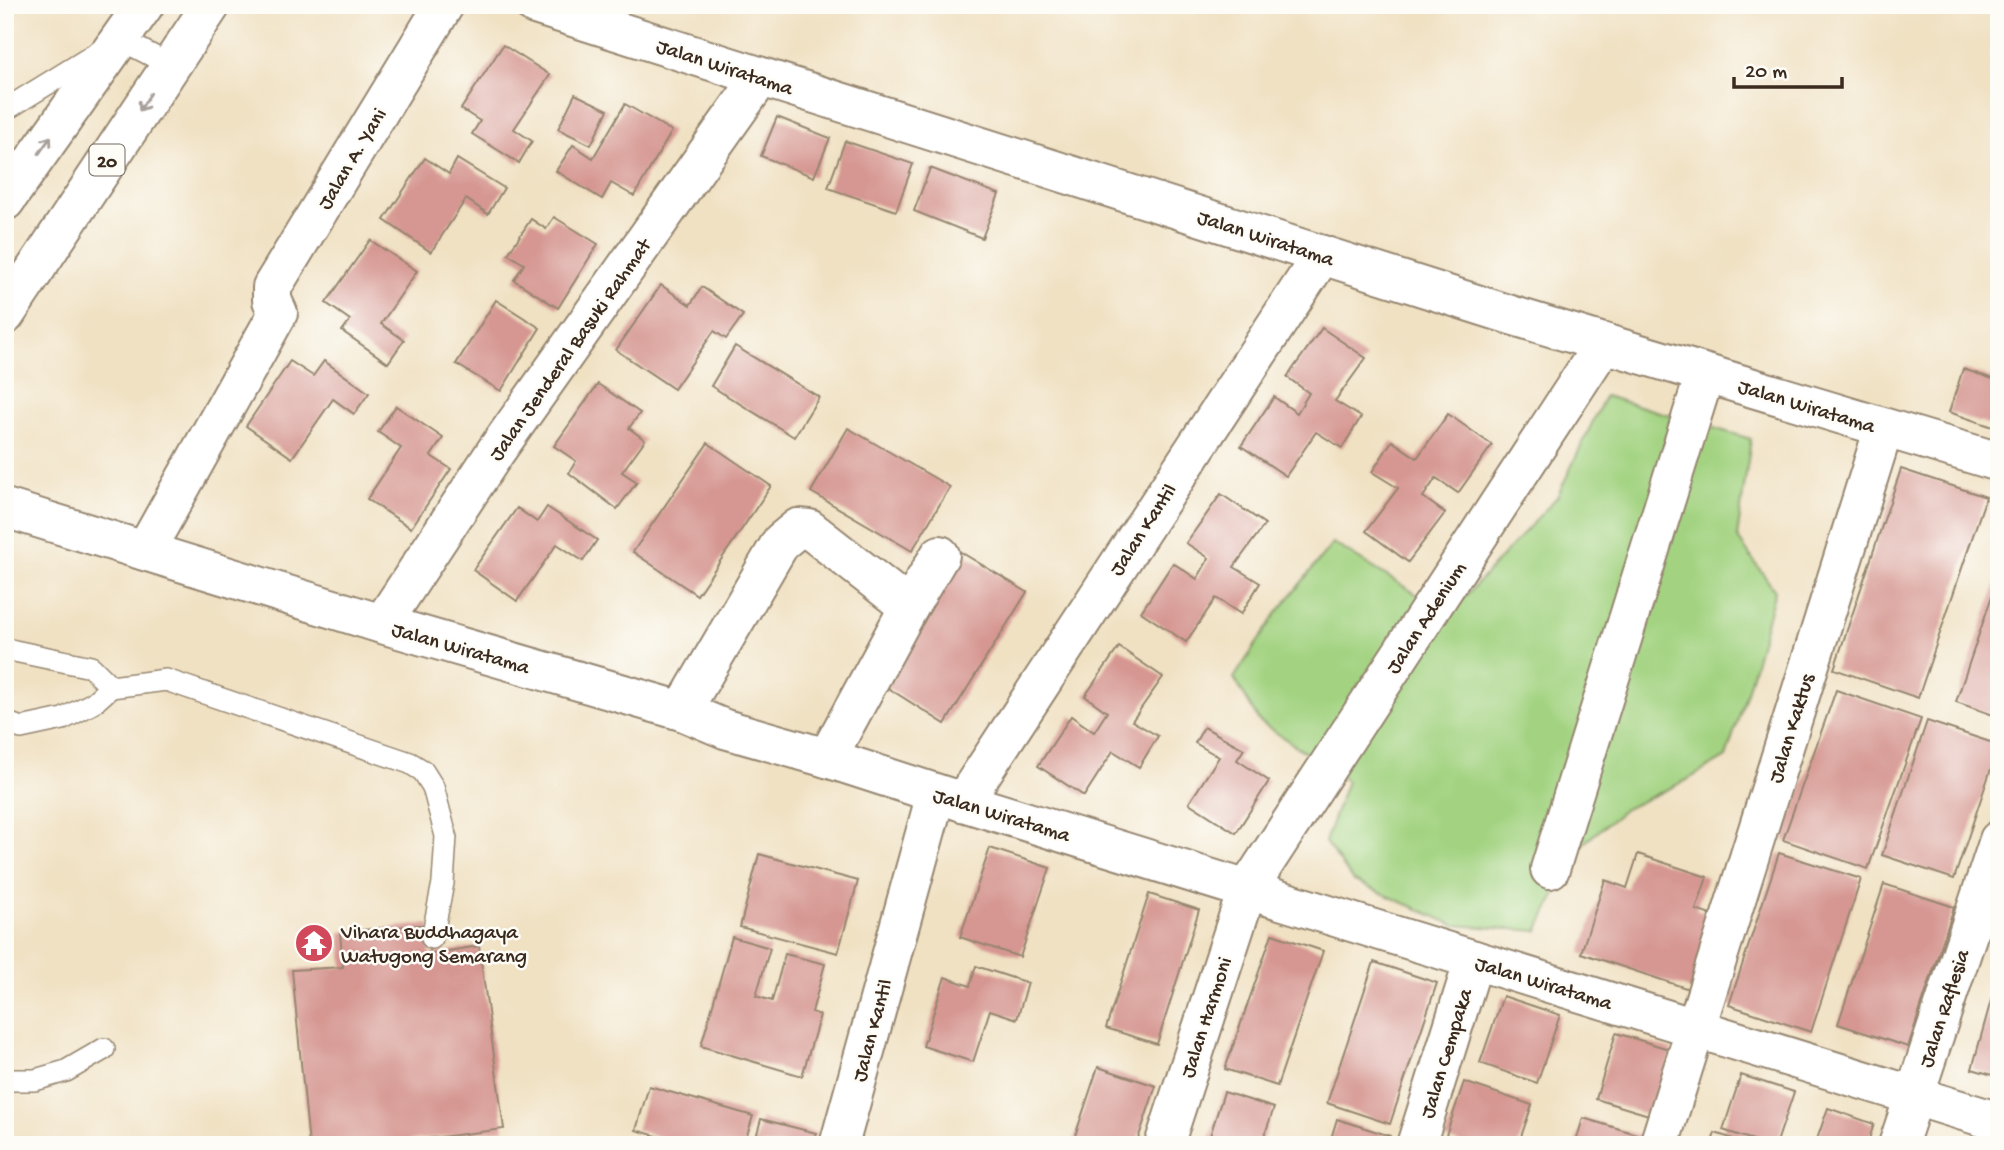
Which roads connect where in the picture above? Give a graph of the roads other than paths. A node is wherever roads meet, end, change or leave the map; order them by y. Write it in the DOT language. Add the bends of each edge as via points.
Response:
graph roads {
  1 [pos="144,5"];
  2 [pos="211,5"];
  3 [pos="444,5"];
  4 [pos="534,5"];
  5 [pos="120,39"];
  6 [pos="170,65"];
  7 [pos="761,77"];
  8 [pos="5,110"];
  9 [pos="5,201"];
  10 [pos="1322,255"];
  11 [pos="5,315"];
  12 [pos="1604,343"];
  13 [pos="1705,374"];
  14 [pos="1884,428"];
  15 [pos="1999,462"];
  16 [pos="5,508"];
  17 [pos="145,551"];
  18 [pos="940,555"];
  19 [pos="909,607"];
  20 [pos="383,624"];
  21 [pos="5,649"];
  22 [pos="111,687"];
  23 [pos="682,711"];
  24 [pos="5,722"];
  25 [pos="827,758"];
  26 [pos="949,798"];
  27 [pos="1999,840"];
  28 [pos="1550,869"];
  29 [pos="1247,890"];
  30 [pos="432,938"];
  31 [pos="1474,960"];
  32 [pos="1696,1029"];
  33 [pos="104,1049"];
  34 [pos="5,1080"];
  35 [pos="1914,1096"];
  36 [pos="1999,1122"];
  37 [pos="839,1145"];
  38 [pos="1164,1145"];
  39 [pos="1416,1145"];
  40 [pos="1659,1145"];
  41 [pos="1898,1145"];
  1 -- 5 [label="main road"];
  2 -- 6 [label="main road, 20"];
  3 -- 17 [label="main road, Jalan A. Yani" via="272,286 278,313"];
  4 -- 7 [label="main road, Jalan Wiratama"];
  5 -- 6 [label="lane"];
  5 -- 8 [label="lane"];
  9 -- 5 [label="main road, one-way"];
  6 -- 11 [label="main road, 20, one-way"];
  7 -- 10 [label="main road, Jalan Wiratama"];
  7 -- 20 [label="main road, Jalan Jenderal Basuki Rahmat" via="496,451"];
  10 -- 12 [label="main road, Jalan Wiratama"];
  10 -- 26 [label="main road, Jalan Kantil"];
  12 -- 13 [label="main road, Jalan Wiratama"];
  12 -- 29 [label="main road, Jalan Adenium"];
  13 -- 14 [label="main road, Jalan Wiratama"];
  13 -- 28 [label="main road"];
  14 -- 15 [label="main road, Jalan Wiratama"];
  14 -- 32 [label="main road, Jalan Kaktus"];
  16 -- 17 [label="main road, Jalan Wiratama"];
  17 -- 20 [label="main road, Jalan Wiratama"];
  18 -- 19 [label="main road"];
  19 -- 23 [label="main road" via="809,529 798,528 781,542"];
  19 -- 25 [label="main road"];
  20 -- 23 [label="main road, Jalan Wiratama"];
  21 -- 22 [label="lane" via="91,667"];
  22 -- 24 [label="lane" via="63,719 21,728"];
  22 -- 30 [label="lane" via="166,680 424,771 446,836"];
  23 -- 25 [label="main road, Jalan Wiratama" via="755,739"];
  25 -- 26 [label="main road, Jalan Wiratama"];
  26 -- 29 [label="main road, Jalan Wiratama"];
  26 -- 37 [label="main road, Jalan Kantil"];
  27 -- 35 [label="main road, Jalan Raflesia"];
  29 -- 31 [label="main road, Jalan Wiratama"];
  29 -- 38 [label="main road, Jalan Harmoni"];
  31 -- 32 [label="main road, Jalan Wiratama"];
  31 -- 39 [label="main road, Jalan Cempaka"];
  32 -- 35 [label="main road, Jalan Wiratama"];
  32 -- 40 [label="main road, Jalan Kaktus"];
  33 -- 34 [label="lane" via="66,1071 35,1080"];
  35 -- 36 [label="main road, Jalan Wiratama"];
  35 -- 41 [label="main road, Jalan Raflesia"];
}
